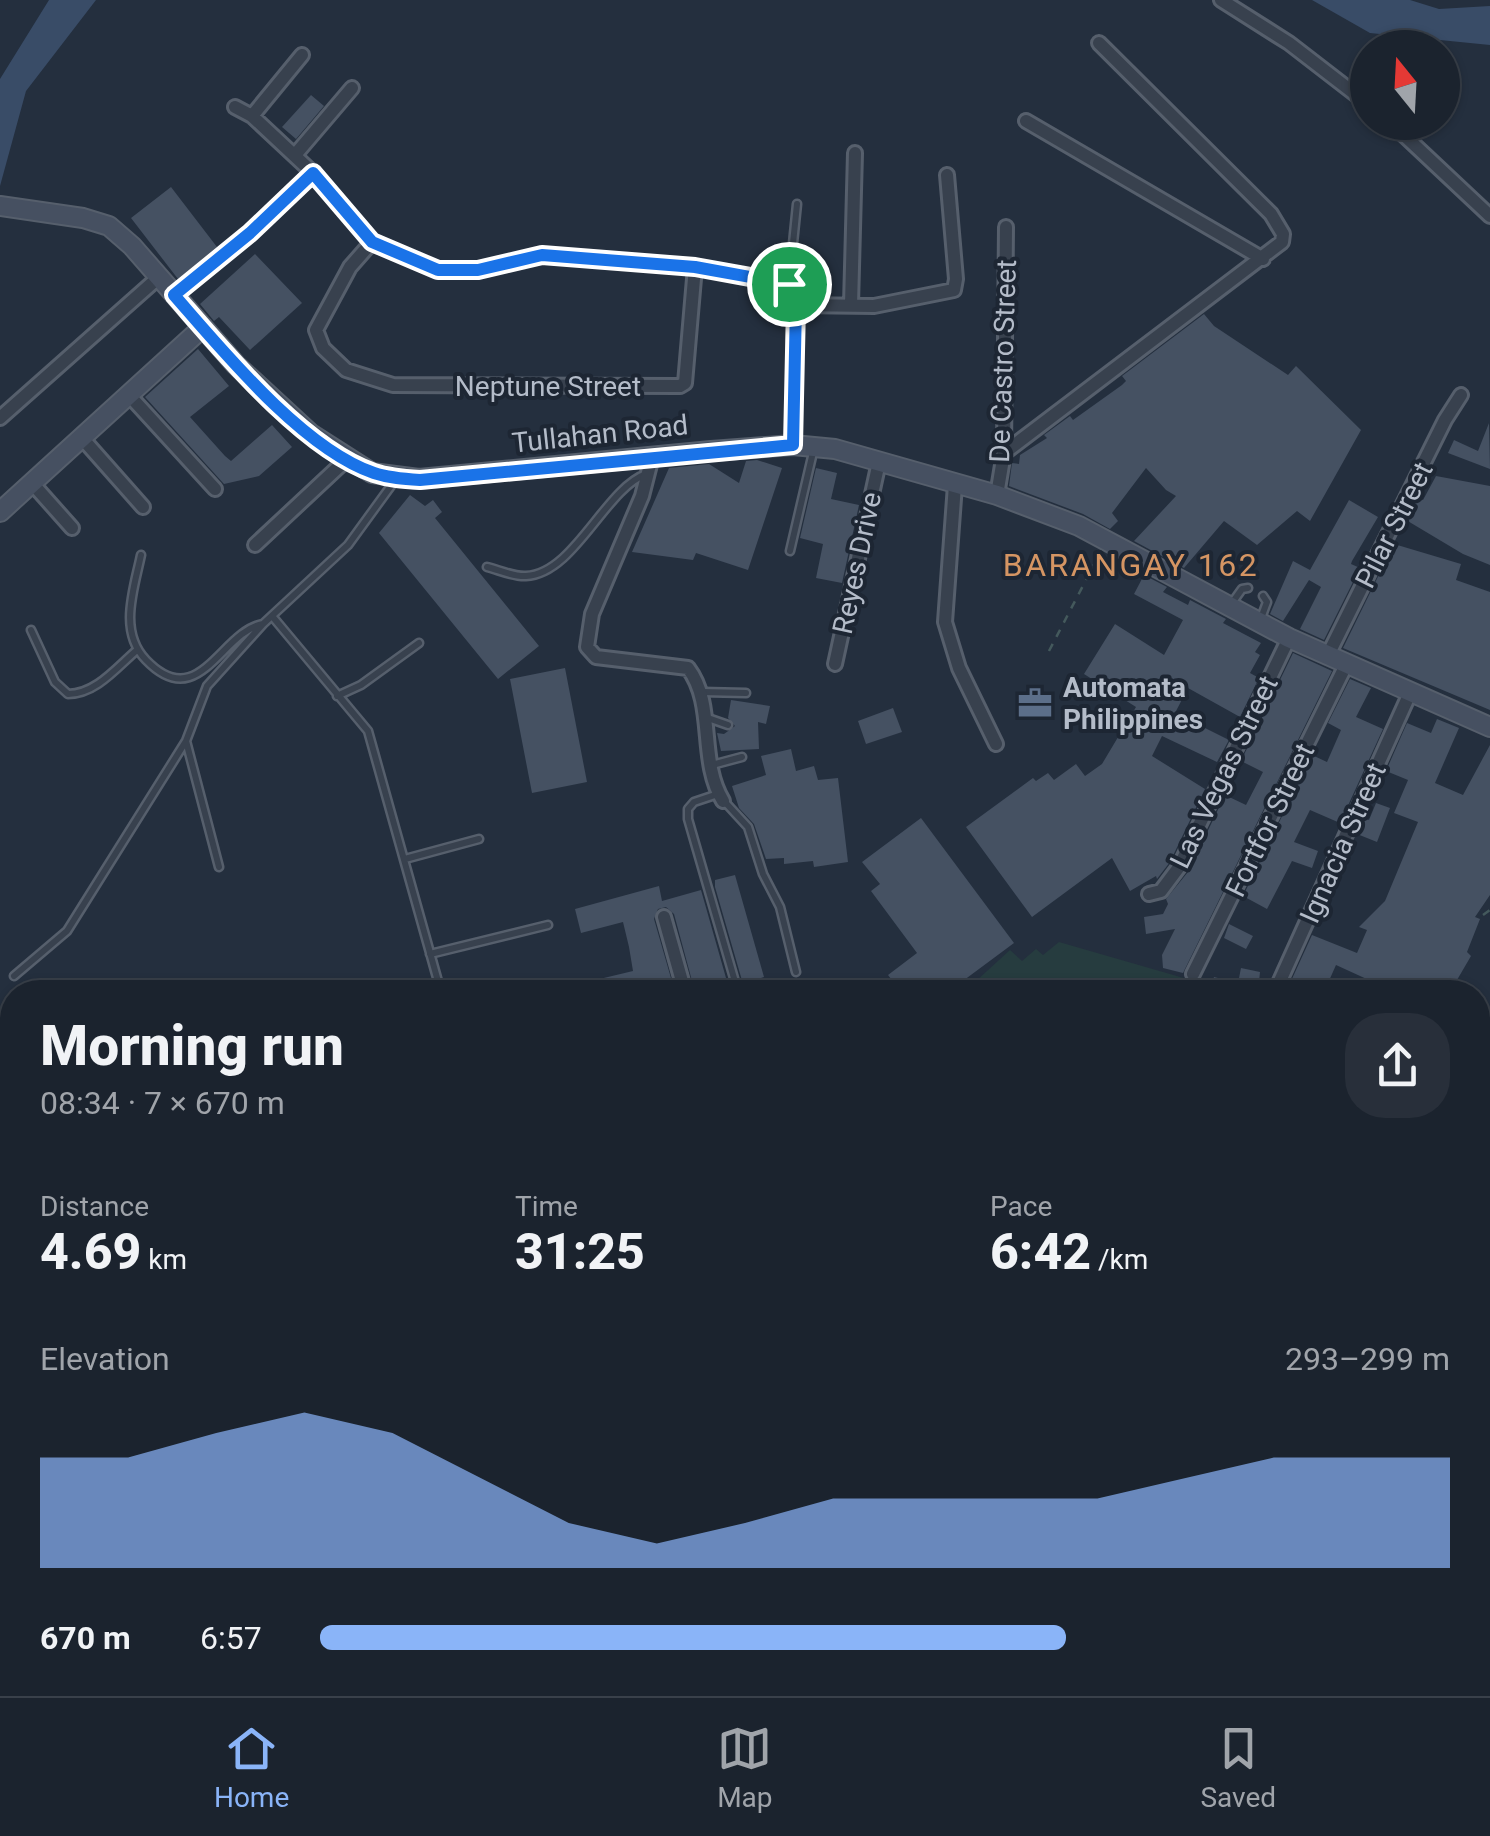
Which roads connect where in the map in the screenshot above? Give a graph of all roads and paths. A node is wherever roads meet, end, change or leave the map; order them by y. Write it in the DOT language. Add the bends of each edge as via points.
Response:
graph roads {
  1 [pos="1220,0"];
  2 [pos="1098,43"];
  3 [pos="302,56"];
  4 [pos="352,88"];
  5 [pos="1350,90"];
  6 [pos="235,106"];
  7 [pos="252,116"];
  8 [pos="1026,121"];
  9 [pos="1409,140"];
  10 [pos="855,153"];
  11 [pos="295,155"];
  12 [pos="313,173"];
  13 [pos="947,175"];
  14 [pos="797,204"];
  15 [pos="0,206"];
  16 [pos="1490,216"];
  17 [pos="1006,227"];
  18 [pos="372,242"];
  19 [pos="1264,258"];
  20 [pos="695,267"];
  21 [pos="159,277"];
  22 [pos="789,284"];
  23 [pos="174,295"];
  24 [pos="796,305"];
  25 [pos="851,305"];
  26 [pos="203,328"];
  27 [pos="129,395"];
  28 [pos="1461,395"];
  29 [pos="0,418"];
  30 [pos="82,438"];
  31 [pos="793,445"];
  32 [pos="814,447"];
  33 [pos="1004,453"];
  34 [pos="347,460"];
  35 [pos="879,462"];
  36 [pos="650,465"];
  37 [pos="397,478"];
  38 [pos="32,483"];
  39 [pos="955,485"];
  40 [pos="215,489"];
  41 [pos="997,495"];
  42 [pos="143,507"];
  43 [pos="0,512"];
  44 [pos="72,528"];
  45 [pos="1106,541"];
  46 [pos="255,545"];
  47 [pos="790,551"];
  48 [pos="141,555"];
  49 [pos="487,567"];
  50 [pos="1248,588"];
  51 [pos="1264,596"];
  52 [pos="1230,606"];
  53 [pos="272,616"];
  54 [pos="1260,622"];
  55 [pos="263,624"];
  56 [pos="31,630"];
  57 [pos="1289,638"];
  58 [pos="420,643"];
  59 [pos="137,650"];
  60 [pos="1049,651"];
  61 [pos="1328,655"];
  62 [pos="835,664"];
  63 [pos="1346,664"];
  64 [pos="702,692"];
  65 [pos="746,693"];
  66 [pos="1410,694"];
  67 [pos="337,696"];
  68 [pos="703,716"];
  69 [pos="728,724"];
  70 [pos="1490,727"];
  71 [pos="186,741"];
  72 [pos="996,744"];
  73 [pos="742,757"];
  74 [pos="710,766"];
  75 [pos="721,797"];
  76 [pos="479,840"];
  77 [pos="405,859"];
  78 [pos="219,866"];
  79 [pos="1148,894"];
  80 [pos="1490,910"];
  81 [pos="1483,915"];
  82 [pos="664,917"];
  83 [pos="548,924"];
  84 [pos="430,954"];
  85 [pos="796,972"];
  86 [pos="1192,974"];
  87 [pos="14,976"];
  88 [pos="438,980"];
  89 [pos="682,980"];
  90 [pos="735,980"];
  91 [pos="1280,980"];
  1 -- 5 [label="street"];
  2 -- 19 [label="street" via="1271,214 1284,234"];
  3 -- 7 [label="street"];
  4 -- 11 [label="street"];
  6 -- 7 [label="street"];
  7 -- 11 [label="street"];
  8 -- 19 [label="street"];
  9 -- 16 [label="street"];
  10 -- 25 [label="street"];
  11 -- 12 [label="street"];
  12 -- 18 [label="street"];
  12 -- 23 [label="street"];
  13 -- 25 [label="street" via="954,290"];
  14 -- 22 [label="lane"];
  15 -- 21 [label="main road, Tullahan Road" via="109,226"];
  17 -- 33 [label="street, De Castro Street"];
  18 -- 20 [label="street" via="438,270 478,270 542,255"];
  18 -- 20 [label="street, Neptune Street" via="350,267 316,330 322,348 346,370 393,385 680,386"];
  19 -- 33 [label="street"];
  20 -- 22 [label="street"];
  21 -- 23 [label="main road, Tullahan Road"];
  21 -- 29 [label="street"];
  22 -- 24 [label="street"];
  23 -- 26 [label="main road, Tullahan Road"];
  24 -- 25 [label="street"];
  24 -- 31 [label="street"];
  26 -- 27 [label="main road"];
  26 -- 34 [label="main road, Tullahan Road" via="279,408"];
  27 -- 30 [label="main road"];
  27 -- 40 [label="street"];
  28 -- 61 [label="street, Pilar Street"];
  30 -- 38 [label="main road"];
  30 -- 42 [label="street"];
  31 -- 32 [label="main road, Tullahan Road"];
  31 -- 36 [label="main road, Tullahan Road"];
  32 -- 35 [label="main road, Tullahan Road"];
  32 -- 47 [label="lane"];
  33 -- 41 [label="street, De Castro Street"];
  34 -- 37 [label="main road, Tullahan Road"];
  34 -- 46 [label="street"];
  35 -- 39 [label="main road, Tullahan Road"];
  35 -- 62 [label="street, Reyes Drive"];
  36 -- 37 [label="main road, Tullahan Road"];
  36 -- 49 [label="lane" via="581,540 538,574"];
  36 -- 64 [label="street" via="592,614 587,646 596,656 688,668"];
  37 -- 53 [label="lane" via="348,545"];
  38 -- 43 [label="main road"];
  38 -- 44 [label="street"];
  39 -- 41 [label="main road, Tullahan Road"];
  39 -- 72 [label="street" via="945,622"];
  41 -- 45 [label="main road, Tullahan Road"];
  45 -- 52 [label="main road, Tullahan Road"];
  45 -- 60 [label="path"];
  48 -- 59 [label="lane" via="129,608"];
  50 -- 52 [label="lane"];
  51 -- 54 [label="lane"];
  52 -- 54 [label="main road, Tullahan Road"];
  53 -- 55 [label="lane"];
  53 -- 67 [label="lane"];
  54 -- 57 [label="main road, Tullahan Road"];
  55 -- 59 [label="lane" via="203,670 178,679"];
  55 -- 71 [label="lane" via="207,686"];
  56 -- 59 [label="lane" via="55,682 68,694 100,683"];
  57 -- 61 [label="main road, Tullahan Road"];
  57 -- 79 [label="street, Las Vegas Street" via="1179,867 1161,891"];
  58 -- 67 [label="lane"];
  61 -- 63 [label="main road, Tullahan Road"];
  63 -- 66 [label="main road, Tullahan Road"];
  63 -- 86 [label="street, Fortfor Street"];
  64 -- 65 [label="lane"];
  64 -- 68 [label="street"];
  66 -- 70 [label="main road, Tullahan Road"];
  66 -- 91 [label="street, Ignacia Street"];
  67 -- 77 [label="lane" via="368,730"];
  68 -- 69 [label="lane"];
  68 -- 74 [label="street"];
  71 -- 78 [label="lane"];
  71 -- 87 [label="lane" via="67,931"];
  73 -- 74 [label="lane"];
  74 -- 75 [label="street"];
  75 -- 85 [label="lane" via="748,827 780,907"];
  75 -- 90 [label="lane" via="694,802 688,819"];
  76 -- 77 [label="lane"];
  77 -- 84 [label="lane"];
  80 -- 81 [label="path"];
  82 -- 89 [label="street"];
  83 -- 84 [label="lane"];
  84 -- 88 [label="lane"];
}
